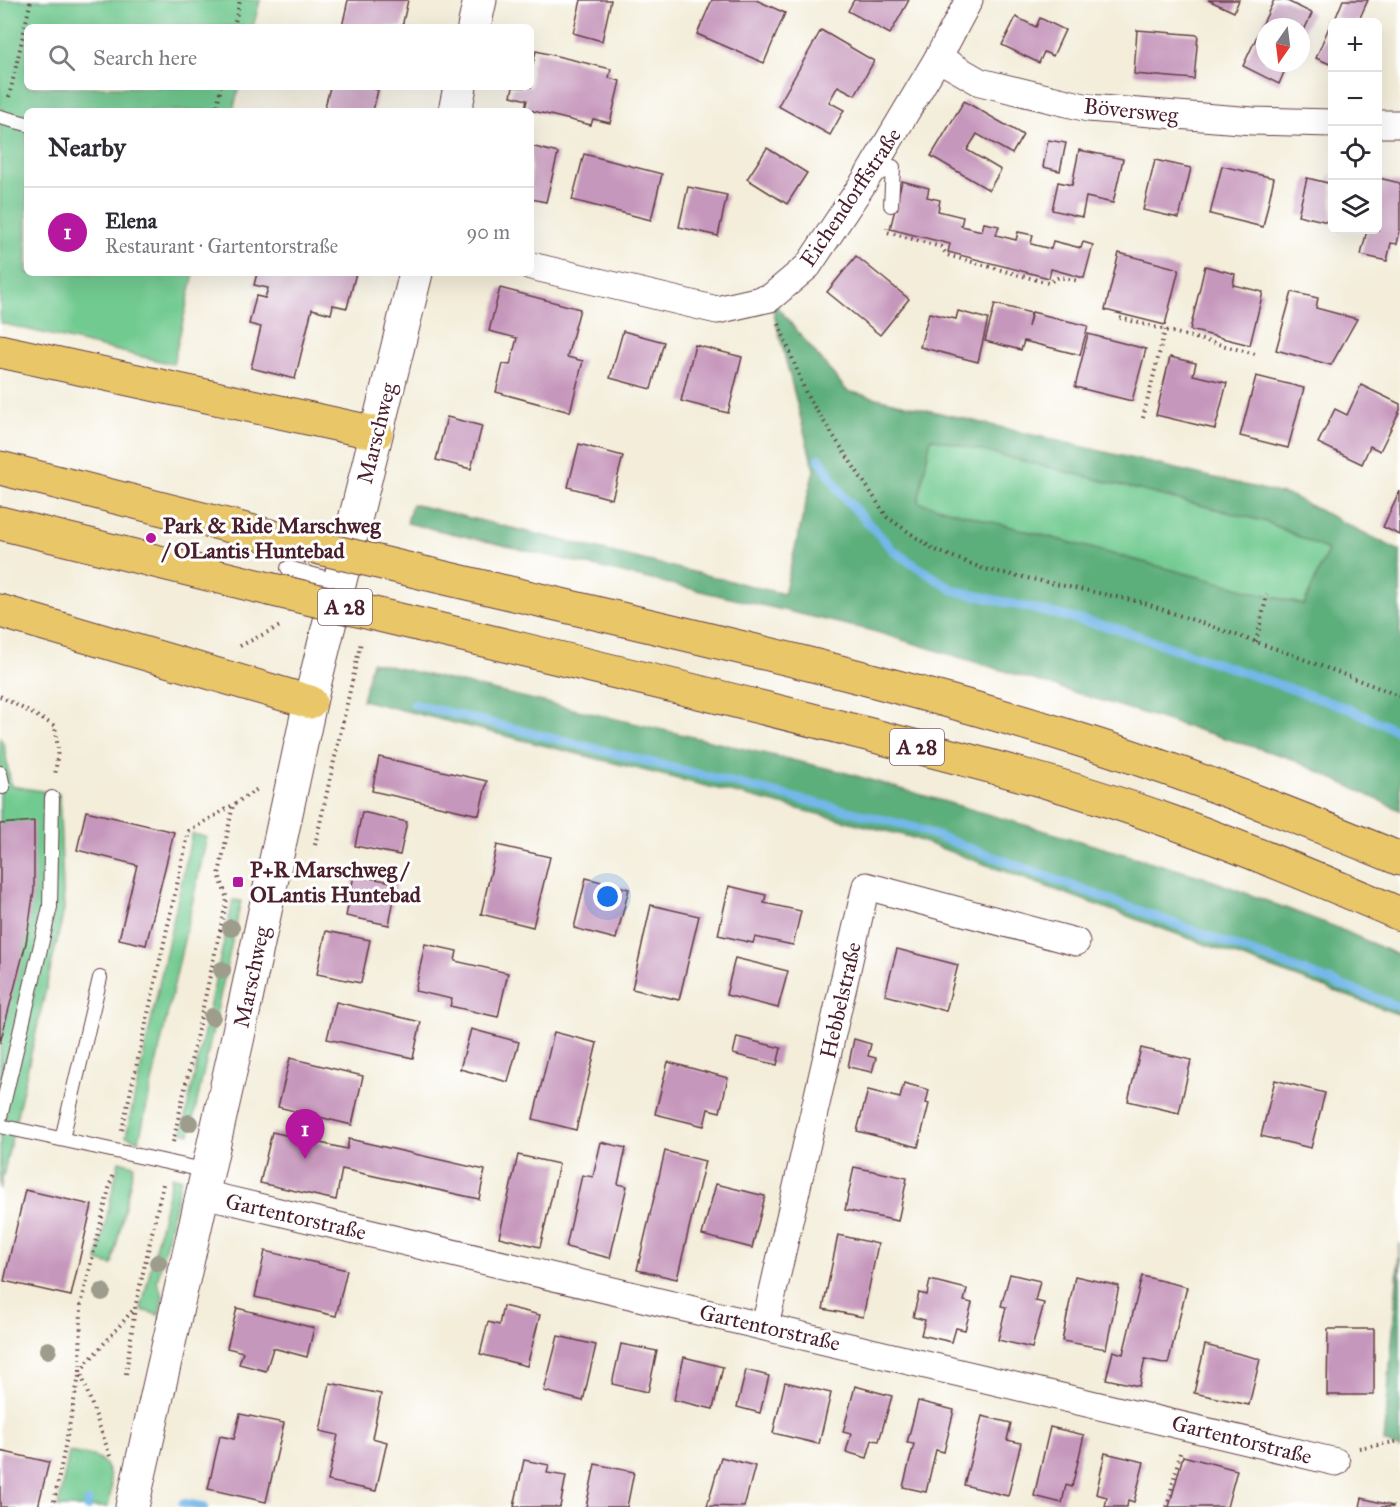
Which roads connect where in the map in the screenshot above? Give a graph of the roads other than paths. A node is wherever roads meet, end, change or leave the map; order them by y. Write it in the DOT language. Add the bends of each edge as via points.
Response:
graph roads {
  1 [pos="480,0"];
  2 [pos="969,0"];
  3 [pos="475,24"];
  4 [pos="938,58"];
  5 [pos="459,90"];
  6 [pos="456,108"];
  7 [pos="2,118"];
  8 [pos="24,123"];
  9 [pos="1328,123"];
  10 [pos="1382,124"];
  11 [pos="1400,124"];
  12 [pos="866,179"];
  13 [pos="891,205"];
  14 [pos="534,267"];
  15 [pos="415,276"];
  16 [pos="0,351"];
  17 [pos="376,433"];
  18 [pos="0,468"];
  19 [pos="0,523"];
  20 [pos="288,568"];
  21 [pos="339,582"];
  22 [pos="0,611"];
  23 [pos="310,702"];
  24 [pos="0,772"];
  25 [pos="3,787"];
  26 [pos="52,798"];
  27 [pos="1400,859"];
  28 [pos="1400,914"];
  29 [pos="1076,942"];
  30 [pos="100,978"];
  31 [pos="0,1118"];
  32 [pos="0,1126"];
  33 [pos="62,1139"];
  34 [pos="205,1183"];
  35 [pos="765,1326"];
  36 [pos="1336,1462"];
  37 [pos="132,1507"];
  1 -- 3 [label="street"];
  2 -- 4 [label="street, Eichendorffstraße"];
  4 -- 9 [label="street, Böversweg" via="980,81 1088,108"];
  4 -- 12 [label="street, Eichendorffstraße"];
  5 -- 6 [label="street"];
  7 -- 8 [label="lane"];
  10 -- 11 [label="street"];
  12 -- 13 [label="lane" via="893,166"];
  12 -- 14 [label="street, Eichendorffstraße" via="808,266 770,298 717,310"];
  15 -- 17 [label="street, Marschweg"];
  16 -- 17 [label="highway"];
  17 -- 21 [label="street, Marschweg"];
  18 -- 27 [label="highway, A 28, bridge" via="803,662 997,715 1181,773"];
  19 -- 28 [label="highway, A 28, bridge" via="986,765 1167,820"];
  20 -- 21 [label="lane"];
  21 -- 23 [label="street, Marschweg"];
  22 -- 23 [label="highway"];
  23 -- 34 [label="street, Marschweg"];
  24 -- 25 [label="lane"];
  26 -- 31 [label="lane" via="50,907"];
  29 -- 35 [label="street, Hebbelstraße" via="866,886"];
  30 -- 33 [label="lane"];
  32 -- 33 [label="lane"];
  33 -- 34 [label="lane" via="168,1163"];
  34 -- 35 [label="street, Gartentorstraße"];
  34 -- 37 [label="street, Marschweg"];
  35 -- 36 [label="street, Gartentorstraße"];
}
